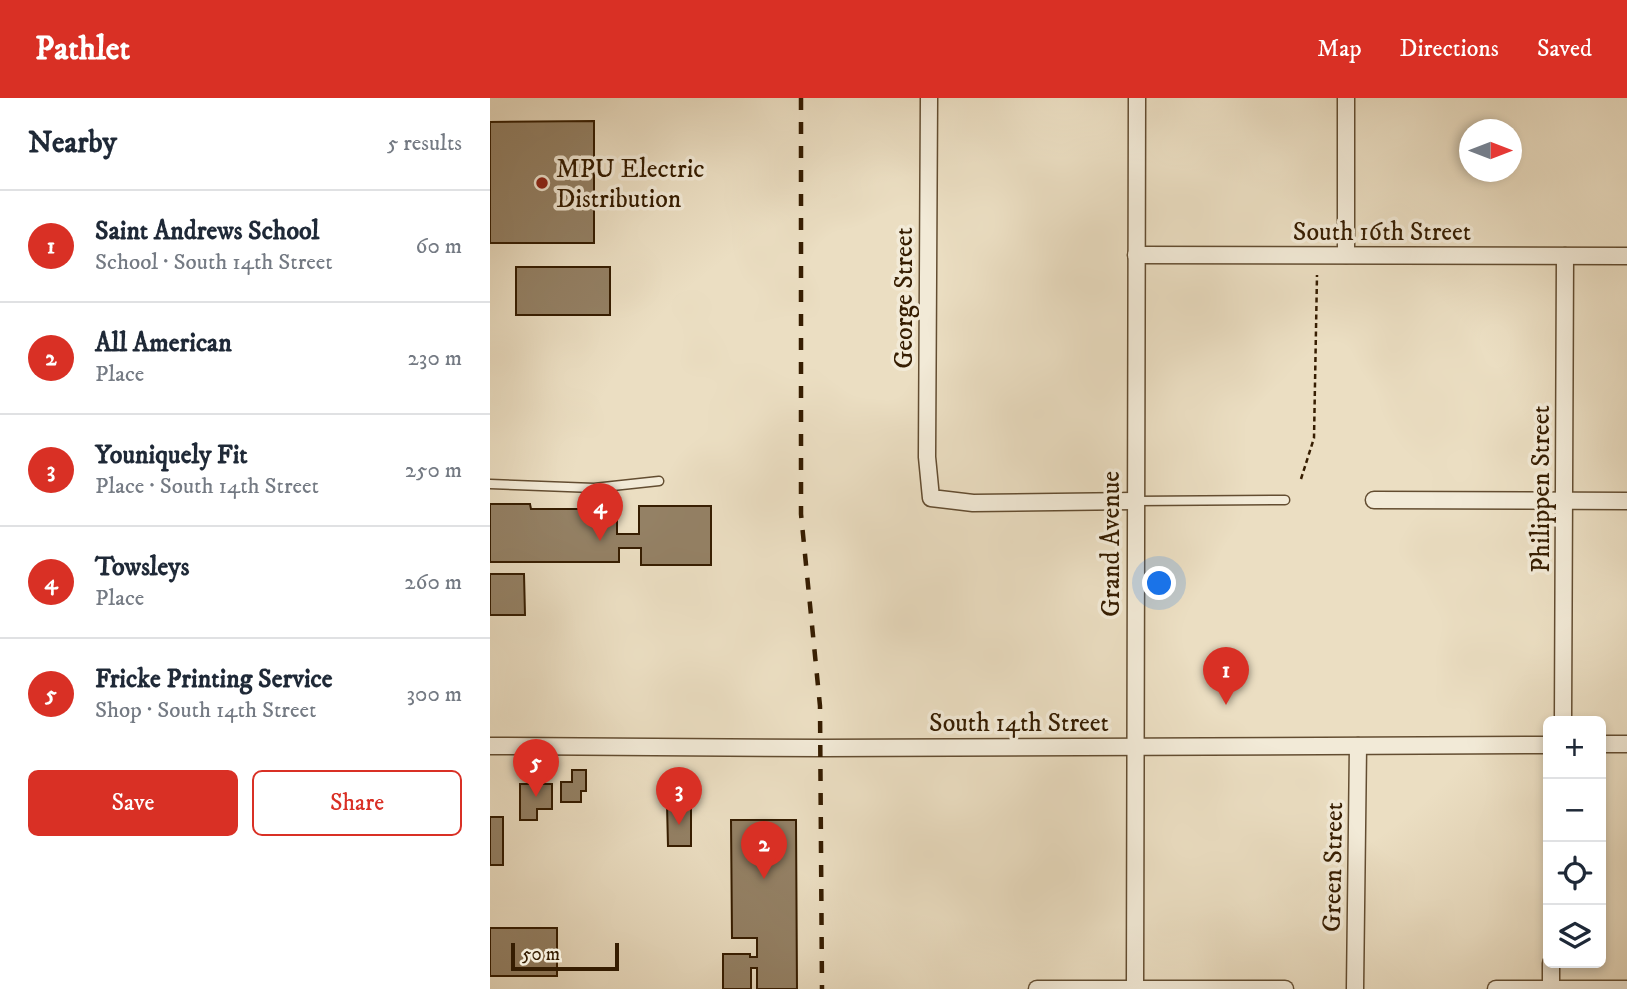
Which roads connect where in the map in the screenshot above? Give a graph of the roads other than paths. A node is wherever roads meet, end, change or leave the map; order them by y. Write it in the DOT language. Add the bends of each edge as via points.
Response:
graph roads {
  1 [pos="929,98"];
  2 [pos="1137,98"];
  3 [pos="1346,98"];
  4 [pos="1136,255"];
  5 [pos="1346,255"];
  6 [pos="1565,256"];
  7 [pos="1627,256"];
  8 [pos="659,481"];
  9 [pos="490,484"];
  10 [pos="1285,500"];
  11 [pos="1374,500"];
  12 [pos="1134,501"];
  13 [pos="1627,501"];
  14 [pos="1565,502"];
  15 [pos="1563,716"];
  16 [pos="1606,744"];
  17 [pos="1627,744"];
  18 [pos="1135,745"];
  19 [pos="1543,745"];
  20 [pos="490,746"];
  21 [pos="1358,746"];
  22 [pos="1551,968"];
  23 [pos="1135,988"];
  24 [pos="1037,989"];
  25 [pos="1285,989"];
  26 [pos="1356,989"];
  27 [pos="1496,989"];
  28 [pos="1551,989"];
  29 [pos="1627,989"];
  1 -- 12 [label="street, George Street" via="927,457 931,498 973,503"];
  2 -- 4 [label="street, Grand Avenue"];
  3 -- 5 [label="street"];
  4 -- 5 [label="street, South 16th Street"];
  4 -- 12 [label="street, Grand Avenue"];
  5 -- 6 [label="street, South 16th Street"];
  6 -- 7 [label="street, South 16th Street"];
  6 -- 14 [label="street, Philippen Street"];
  8 -- 9 [label="lane" via="594,488"];
  10 -- 12 [label="lane"];
  11 -- 14 [label="street"];
  12 -- 18 [label="street, Grand Avenue"];
  13 -- 14 [label="street"];
  14 -- 15 [label="street, Philippen Street"];
  16 -- 17 [label="street"];
  18 -- 20 [label="street, South 14th Street"];
  18 -- 21 [label="street, South 14th Street"];
  18 -- 23 [label="street, Grand Avenue"];
  19 -- 21 [label="street, South 14th Street"];
  21 -- 26 [label="street, Green Street"];
  22 -- 28 [label="street"];
  23 -- 24 [label="street"];
  23 -- 25 [label="street"];
  27 -- 28 [label="street"];
  28 -- 29 [label="street"];
}
